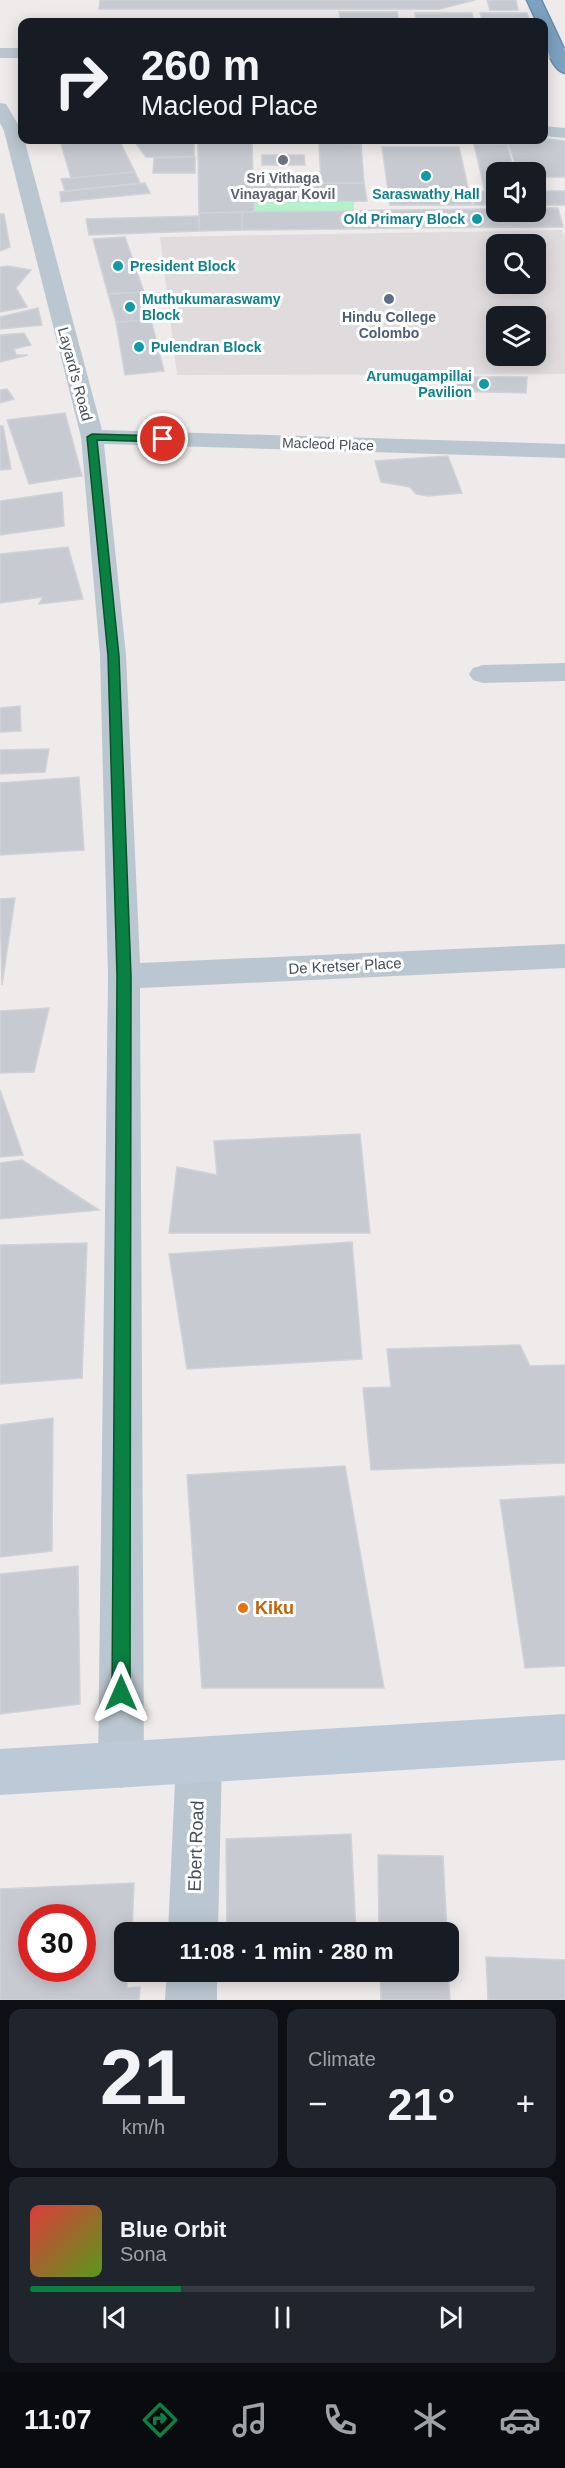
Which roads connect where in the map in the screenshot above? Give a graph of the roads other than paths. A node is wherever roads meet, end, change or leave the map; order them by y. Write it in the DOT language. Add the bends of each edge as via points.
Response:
graph roads {
  1 [pos="534,0"];
  2 [pos="542,18"];
  3 [pos="548,33"];
  4 [pos="0,52"];
  5 [pos="18,52"];
  6 [pos="558,57"];
  7 [pos="12,123"];
  8 [pos="92,437"];
  9 [pos="565,452"];
  10 [pos="565,672"];
  11 [pos="483,674"];
  12 [pos="565,956"];
  13 [pos="124,976"];
  14 [pos="565,1737"];
  15 [pos="199,1760"];
  16 [pos="121,1765"];
  17 [pos="0,1772"];
  18 [pos="193,1922"];
  19 [pos="192,1982"];
  20 [pos="191,2000"];
  1 -- 2 [label="highway"];
  3 -- 6 [label="highway"];
  4 -- 5 [label="street"];
  7 -- 8 [label="street, Layard's Road"];
  8 -- 9 [label="street, Macleod Place"];
  8 -- 13 [label="street, Layard's Road" via="113,656"];
  10 -- 11 [label="street"];
  12 -- 13 [label="street, De Kretser Place"];
  13 -- 16 [label="street, Layard's Road"];
  14 -- 15 [label="main road"];
  15 -- 16 [label="main road"];
  15 -- 18 [label="street, Ebert Road"];
  16 -- 17 [label="main road"];
  19 -- 20 [label="street"];
}
